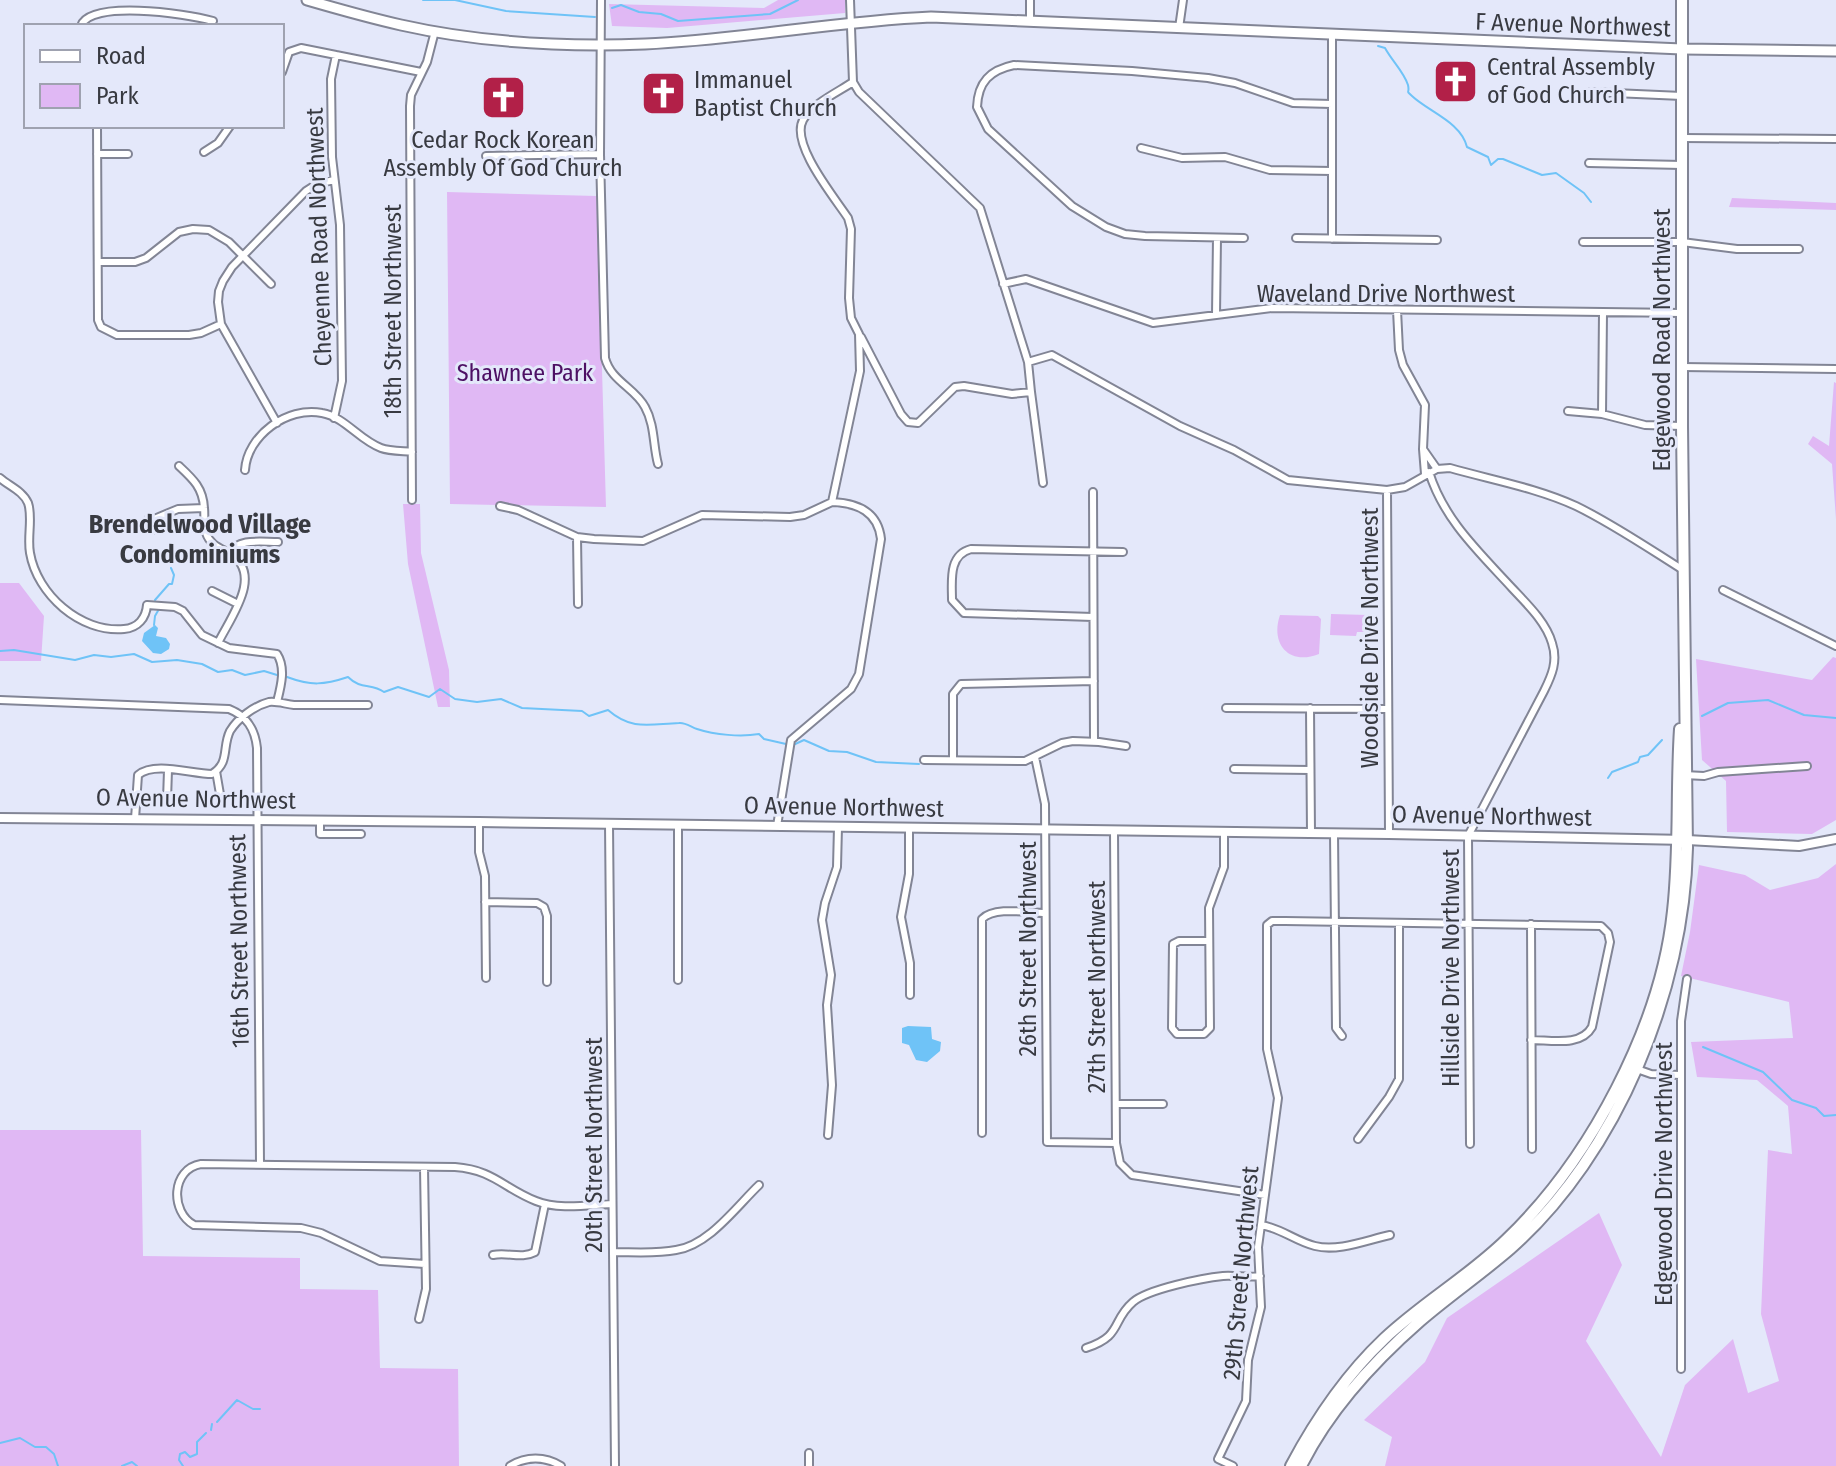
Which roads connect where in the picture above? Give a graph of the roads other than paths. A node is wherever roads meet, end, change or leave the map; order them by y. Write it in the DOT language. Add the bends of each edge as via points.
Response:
graph roads {
  1 [pos="307,0"];
  2 [pos="601,0"];
  3 [pos="850,0"];
  4 [pos="1030,0"];
  5 [pos="1183,0"];
  6 [pos="1682,0"];
  7 [pos="213,21"];
  8 [pos="1030,21"];
  9 [pos="850,22"];
  10 [pos="81,24"];
  11 [pos="1179,28"];
  12 [pos="435,31"];
  13 [pos="1332,36"];
  14 [pos="601,45"];
  15 [pos="1682,49"];
  16 [pos="1836,51"];
  17 [pos="336,55"];
  18 [pos="284,66"];
  19 [pos="421,72"];
  20 [pos="853,82"];
  21 [pos="1591,92"];
  22 [pos="1682,96"];
  23 [pos="1332,104"];
  24 [pos="97,128"];
  25 [pos="229,128"];
  26 [pos="1682,138"];
  27 [pos="1836,139"];
  28 [pos="1141,148"];
  29 [pos="204,152"];
  30 [pos="97,154"];
  31 [pos="128,154"];
  32 [pos="600,154"];
  33 [pos="486,156"];
  34 [pos="1589,163"];
  35 [pos="1682,165"];
  36 [pos="1332,171"];
  37 [pos="334,180"];
  38 [pos="1217,238"];
  39 [pos="1244,238"];
  40 [pos="1296,238"];
  41 [pos="1332,239"];
  42 [pos="1437,240"];
  43 [pos="1583,242"];
  44 [pos="1682,242"];
  45 [pos="1799,249"];
  46 [pos="242,256"];
  47 [pos="98,262"];
  48 [pos="271,284"];
  49 [pos="1003,284"];
  50 [pos="1397,310"];
  51 [pos="1603,313"];
  52 [pos="1682,313"];
  53 [pos="1216,315"];
  54 [pos="221,324"];
  55 [pos="859,334"];
  56 [pos="1028,362"];
  57 [pos="877,365"];
  58 [pos="1682,367"];
  59 [pos="1836,369"];
  60 [pos="860,371"];
  61 [pos="1031,392"];
  62 [pos="1568,411"];
  63 [pos="1602,414"];
  64 [pos="334,418"];
  65 [pos="277,423"];
  66 [pos="1682,426"];
  67 [pos="1423,449"];
  68 [pos="412,452"];
  69 [pos="658,464"];
  70 [pos="179,466"];
  71 [pos="245,470"];
  72 [pos="1430,472"];
  73 [pos="0,478"];
  74 [pos="1043,483"];
  75 [pos="1387,490"];
  76 [pos="1093,492"];
  77 [pos="412,500"];
  78 [pos="832,502"];
  79 [pos="500,506"];
  80 [pos="204,508"];
  81 [pos="154,519"];
  82 [pos="577,537"];
  83 [pos="278,542"];
  84 [pos="1093,551"];
  85 [pos="1123,552"];
  86 [pos="229,553"];
  87 [pos="1683,571"];
  88 [pos="1723,590"];
  89 [pos="212,591"];
  90 [pos="238,604"];
  91 [pos="578,604"];
  92 [pos="1093,617"];
  93 [pos="218,643"];
  94 [pos="1836,646"];
  95 [pos="1094,681"];
  96 [pos="0,700"];
  97 [pos="277,702"];
  98 [pos="368,705"];
  99 [pos="1226,708"];
  100 [pos="1310,708"];
  101 [pos="1388,709"];
  102 [pos="244,719"];
  103 [pos="1094,742"];
  104 [pos="1126,746"];
  105 [pos="1035,757"];
  106 [pos="924,760"];
  107 [pos="953,760"];
  108 [pos="1807,766"];
  109 [pos="1234,769"];
  110 [pos="168,770"];
  111 [pos="1310,770"];
  112 [pos="216,771"];
  113 [pos="1681,775"];
  114 [pos="167,800"];
  115 [pos="221,800"];
  116 [pos="0,818"];
  117 [pos="135,819"];
  118 [pos="256,819"];
  119 [pos="320,821"];
  120 [pos="479,822"];
  121 [pos="609,824"];
  122 [pos="678,825"];
  123 [pos="777,826"];
  124 [pos="838,827"];
  125 [pos="909,828"];
  126 [pos="1045,830"];
  127 [pos="1114,831"];
  128 [pos="1224,832"];
  129 [pos="1311,833"];
  130 [pos="361,834"];
  131 [pos="1334,834"];
  132 [pos="1389,834"];
  133 [pos="1468,836"];
  134 [pos="1836,839"];
  135 [pos="1682,840"];
  136 [pos="485,902"];
  137 [pos="1045,913"];
  138 [pos="1335,922"];
  139 [pos="1399,923"];
  140 [pos="1468,923"];
  141 [pos="1531,924"];
  142 [pos="1209,941"];
  143 [pos="486,978"];
  144 [pos="1687,979"];
  145 [pos="678,980"];
  146 [pos="547,982"];
  147 [pos="910,995"];
  148 [pos="1342,1036"];
  149 [pos="1531,1040"];
  150 [pos="1630,1067"];
  151 [pos="1681,1075"];
  152 [pos="1116,1104"];
  153 [pos="1163,1104"];
  154 [pos="982,1133"];
  155 [pos="828,1135"];
  156 [pos="1358,1139"];
  157 [pos="1116,1143"];
  158 [pos="1470,1144"];
  159 [pos="1532,1149"];
  160 [pos="260,1164"];
  161 [pos="424,1168"];
  162 [pos="759,1185"];
  163 [pos="1265,1195"];
  164 [pos="545,1204"];
  165 [pos="611,1204"];
  166 [pos="1261,1225"];
  167 [pos="1390,1235"];
  168 [pos="613,1252"];
  169 [pos="493,1255"];
  170 [pos="425,1264"];
  171 [pos="1260,1276"];
  172 [pos="419,1319"];
  173 [pos="1086,1348"];
  174 [pos="1681,1369"];
  175 [pos="809,1453"];
  176 [pos="510,1466"];
  177 [pos="561,1466"];
  178 [pos="615,1466"];
  179 [pos="809,1466"];
  180 [pos="1233,1466"];
  181 [pos="1291,1466"];
  182 [pos="1301,1466"];
  1 -- 12 [label="main road, F Avenue Northwest"];
  2 -- 14 [label="street"];
  3 -- 9 [label="street"];
  4 -- 8 [label="street"];
  5 -- 11 [label="street"];
  6 -- 15 [label="main road, Edgewood Road Northwest"];
  7 -- 10 [label="street" via="149,4 103,5 94,6"];
  8 -- 9 [label="main road, F Avenue Northwest" via="931,17"];
  8 -- 11 [label="main road, F Avenue Northwest"];
  9 -- 14 [label="main road, F Avenue Northwest"];
  9 -- 20 [label="street"];
  11 -- 13 [label="main road, F Avenue Northwest"];
  12 -- 14 [label="main road, F Avenue Northwest"];
  12 -- 19 [label="street, 18th Street Northwest"];
  13 -- 15 [label="main road, F Avenue Northwest"];
  13 -- 23 [label="street"];
  14 -- 32 [label="street"];
  15 -- 16 [label="main road, F Avenue Northwest"];
  15 -- 22 [label="main road, Edgewood Road Northwest"];
  17 -- 18 [label="street" via="294,49"];
  17 -- 19 [label="street"];
  17 -- 37 [label="street, Cheyenne Road Northwest" via="331,79"];
  19 -- 68 [label="street, 18th Street Northwest" via="410,106"];
  20 -- 49 [label="street" via="980,208"];
  20 -- 55 [label="street" via="813,110 800,133 848,218 849,298"];
  21 -- 22 [label="street"];
  22 -- 26 [label="main road, Edgewood Road Northwest"];
  23 -- 36 [label="street"];
  23 -- 38 [label="street" via="1293,103 1208,78 1132,71 1014,65 982,82 977,107 988,129 1088,217 1125,234"];
  24 -- 30 [label="street"];
  25 -- 29 [label="street"];
  26 -- 27 [label="street"];
  26 -- 35 [label="main road, Edgewood Road Northwest"];
  28 -- 36 [label="street" via="1182,158 1225,157 1270,170"];
  30 -- 31 [label="street"];
  30 -- 47 [label="street"];
  32 -- 33 [label="street"];
  32 -- 69 [label="street" via="605,358 610,371 645,406"];
  34 -- 35 [label="street"];
  35 -- 44 [label="main road, Edgewood Road Northwest"];
  36 -- 41 [label="street"];
  37 -- 46 [label="street" via="306,191"];
  37 -- 64 [label="street, Cheyenne Road Northwest" via="340,225 342,381"];
  38 -- 39 [label="street"];
  38 -- 53 [label="street"];
  40 -- 41 [label="street"];
  41 -- 42 [label="street"];
  43 -- 44 [label="street"];
  44 -- 45 [label="street"];
  44 -- 52 [label="main road, Edgewood Road Northwest"];
  46 -- 47 [label="street" via="221,236 193,229 179,232 135,262"];
  46 -- 48 [label="street"];
  46 -- 54 [label="street" via="223,281 218,302"];
  47 -- 54 [label="street" via="98,320 108,332 189,335"];
  49 -- 53 [label="street, Waveland Drive Northwest" via="1026,279 1153,323"];
  49 -- 56 [label="street"];
  50 -- 51 [label="street, Waveland Drive Northwest"];
  50 -- 53 [label="street, Waveland Drive Northwest" via="1272,308"];
  50 -- 67 [label="street, Hillside Drive Northwest" via="1403,365 1425,405"];
  51 -- 52 [label="street, Waveland Drive Northwest"];
  51 -- 63 [label="street"];
  52 -- 58 [label="main road, Edgewood Road Northwest"];
  54 -- 65 [label="street"];
  55 -- 57 [label="street"];
  55 -- 60 [label="street"];
  56 -- 61 [label="street"];
  56 -- 75 [label="street" via="1052,355 1061,359 1279,477"];
  57 -- 60 [label="street"];
  57 -- 61 [label="street" via="905,420 913,424 955,387"];
  58 -- 59 [label="street"];
  58 -- 66 [label="main road, Edgewood Road Northwest"];
  60 -- 78 [label="street"];
  61 -- 74 [label="street"];
  62 -- 63 [label="street"];
  63 -- 66 [label="street" via="1645,425"];
  64 -- 65 [label="street" via="307,413"];
  64 -- 68 [label="street" via="382,449"];
  65 -- 71 [label="street" via="254,441"];
  66 -- 87 [label="main road, Edgewood Road Northwest"];
  67 -- 72 [label="street, Hillside Drive Northwest"];
  67 -- 72 [label="street, Hillside Drive Northwest"];
  68 -- 77 [label="street, 18th Street Northwest"];
  70 -- 80 [label="street" via="197,484"];
  72 -- 75 [label="street" via="1405,487"];
  72 -- 87 [label="street" via="1450,468 1574,506"];
  72 -- 133 [label="street, Hillside Drive Northwest" via="1463,535 1544,625 1555,659 1553,673"];
  73 -- 93 [label="street" via="26,500 34,568 61,606 116,630 139,624 147,605 175,607 202,635"];
  75 -- 101 [label="street, Woodside Drive Northwest"];
  76 -- 84 [label="street"];
  78 -- 82 [label="street" via="790,517 702,515 643,541"];
  78 -- 123 [label="street" via="867,510 880,527 859,674 851,689 791,740"];
  79 -- 82 [label="street"];
  80 -- 81 [label="street" via="178,509"];
  80 -- 86 [label="street" via="205,532"];
  82 -- 91 [label="street"];
  83 -- 86 [label="street" via="244,542"];
  84 -- 85 [label="street"];
  84 -- 92 [label="street"];
  84 -- 92 [label="street" via="971,549 957,556 952,581 952,600 964,613"];
  86 -- 90 [label="street" via="245,575"];
  87 -- 113 [label="main road, Edgewood Road Northwest"];
  88 -- 94 [label="street"];
  89 -- 90 [label="street"];
  90 -- 93 [label="street"];
  92 -- 95 [label="street"];
  93 -- 97 [label="street" via="277,654 282,672"];
  95 -- 103 [label="street"];
  95 -- 107 [label="street" via="961,684 954,691"];
  96 -- 102 [label="street" via="221,708"];
  97 -- 98 [label="street"];
  97 -- 102 [label="street" via="256,707"];
  99 -- 100 [label="street"];
  100 -- 101 [label="street"];
  100 -- 111 [label="street"];
  101 -- 132 [label="street, Woodside Drive Northwest"];
  102 -- 112 [label="street" via="225,741 225,758"];
  102 -- 118 [label="street, 16th Street Northwest" via="257,748"];
  103 -- 104 [label="street"];
  103 -- 105 [label="street" via="1062,743"];
  105 -- 107 [label="street"];
  105 -- 126 [label="street, 26th Street Northwest"];
  106 -- 107 [label="street"];
  108 -- 113 [label="street"];
  109 -- 111 [label="street"];
  110 -- 112 [label="street"];
  110 -- 114 [label="street"];
  110 -- 117 [label="street" via="138,775"];
  111 -- 129 [label="street"];
  112 -- 115 [label="street"];
  113 -- 135 [label="main road, Edgewood Road Northwest"];
  116 -- 117 [label="street, O Avenue Northwest"];
  117 -- 118 [label="street, O Avenue Northwest"];
  118 -- 119 [label="street, O Avenue Northwest"];
  118 -- 160 [label="street, 16th Street Northwest"];
  119 -- 120 [label="street, O Avenue Northwest"];
  119 -- 130 [label="street" via="320,834"];
  120 -- 121 [label="street, O Avenue Northwest"];
  120 -- 136 [label="street"];
  121 -- 122 [label="street, O Avenue Northwest"];
  121 -- 165 [label="street, 20th Street Northwest"];
  122 -- 123 [label="street, O Avenue Northwest"];
  122 -- 145 [label="street"];
  123 -- 124 [label="street, O Avenue Northwest"];
  124 -- 125 [label="street, O Avenue Northwest"];
  124 -- 155 [label="street" via="837,867 822,920 831,975"];
  125 -- 126 [label="street, O Avenue Northwest"];
  125 -- 147 [label="street" via="909,874 901,917"];
  126 -- 127 [label="street, O Avenue Northwest"];
  126 -- 137 [label="street, 26th Street Northwest"];
  127 -- 128 [label="street, O Avenue Northwest"];
  127 -- 152 [label="street, 27th Street Northwest"];
  128 -- 129 [label="street, O Avenue Northwest"];
  128 -- 142 [label="street" via="1224,867 1209,908"];
  129 -- 131 [label="street, O Avenue Northwest"];
  131 -- 132 [label="street, O Avenue Northwest"];
  131 -- 138 [label="street"];
  132 -- 133 [label="street, O Avenue Northwest"];
  133 -- 135 [label="street, O Avenue Northwest"];
  133 -- 140 [label="street, Hillside Drive Northwest"];
  134 -- 135 [label="street, O Avenue Northwest" via="1799,846"];
  135 -- 150 [label="main road, Edgewood Road Northwest" via="1683,917 1674,960 1663,1002"];
  136 -- 143 [label="street"];
  136 -- 146 [label="street" via="544,907"];
  137 -- 154 [label="street" via="996,912 982,919"];
  137 -- 157 [label="street, 26th Street Northwest" via="1047,1142"];
  138 -- 139 [label="street"];
  138 -- 148 [label="street" via="1336,1028"];
  138 -- 163 [label="street, 29th Street Northwest" via="1267,925 1268,1058 1278,1098"];
  139 -- 140 [label="street"];
  139 -- 156 [label="street" via="1399,1079"];
  140 -- 141 [label="street"];
  140 -- 158 [label="street, Hillside Drive Northwest"];
  141 -- 149 [label="street"];
  141 -- 149 [label="street" via="1595,925 1608,933 1610,942 1588,1035"];
  142 -- 142 [label="street" via="1210,1032 1177,1034 1172,1028 1173,944"];
  144 -- 151 [label="street, Edgewood Drive Northwest" via="1681,1009"];
  149 -- 159 [label="street"];
  150 -- 151 [label="street"];
  150 -- 181 [label="main road, Edgewood Road Northwest" via="1591,1136 1550,1192 1505,1241 1384,1339 1332,1400"];
  150 -- 182 [label="main road, Edgewood Road Northwest" via="1599,1140 1558,1198 1512,1247 1369,1370"];
  151 -- 174 [label="street, Edgewood Drive Northwest"];
  152 -- 153 [label="street"];
  152 -- 157 [label="street, 27th Street Northwest"];
  157 -- 163 [label="street" via="1120,1163 1132,1175"];
  160 -- 161 [label="street"];
  160 -- 170 [label="street" via="192,1166 181,1177 182,1216 194,1225 301,1228 380,1261"];
  161 -- 164 [label="street" via="482,1171"];
  161 -- 170 [label="street"];
  162 -- 168 [label="street" via="693,1245 672,1251"];
  163 -- 166 [label="street, 29th Street Northwest"];
  164 -- 165 [label="street"];
  164 -- 169 [label="street" via="535,1252"];
  165 -- 168 [label="street, 20th Street Northwest"];
  166 -- 167 [label="street" via="1328,1248"];
  166 -- 171 [label="street, 29th Street Northwest"];
  168 -- 178 [label="street, 20th Street Northwest"];
  170 -- 172 [label="street"];
  171 -- 173 [label="street" via="1218,1277 1144,1295 1133,1302 1110,1337"];
  171 -- 180 [label="street, 29th Street Northwest" via="1261,1307 1248,1360 1246,1401 1218,1459"];
  175 -- 179 [label="street"];
  176 -- 177 [label="street" via="533,1458"];
}
